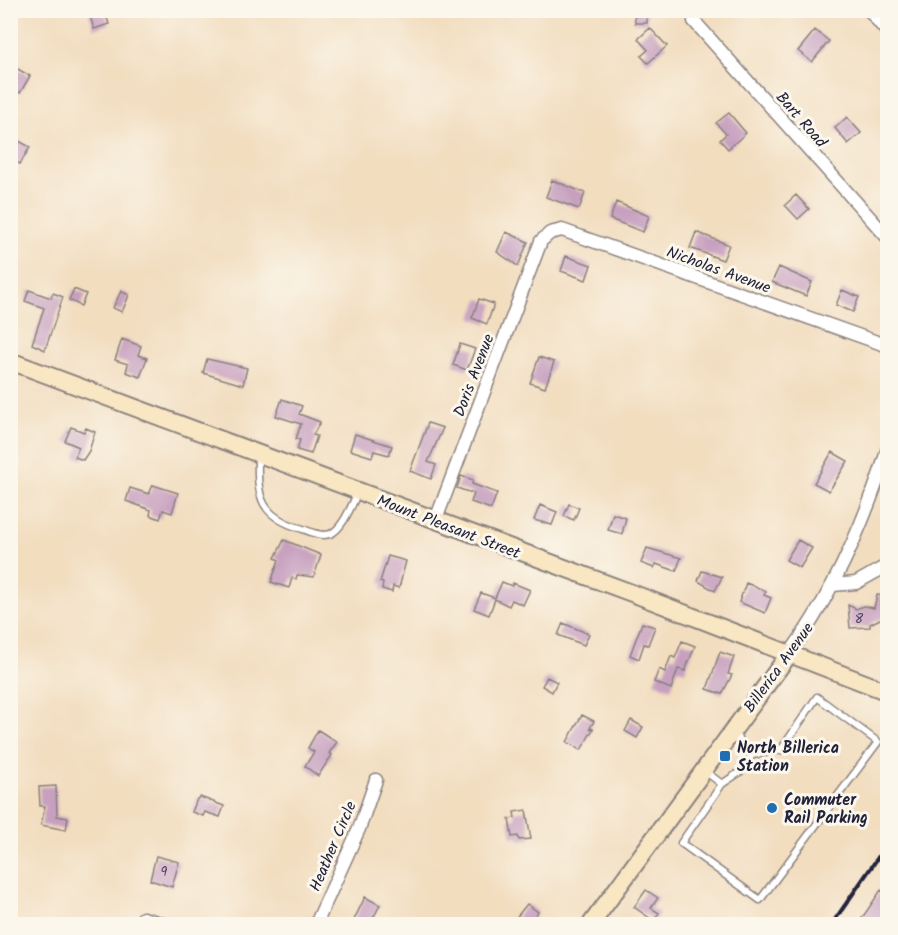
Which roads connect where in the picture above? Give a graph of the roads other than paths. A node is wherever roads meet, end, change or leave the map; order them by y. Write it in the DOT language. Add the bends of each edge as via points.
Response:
graph roads {
  1 [pos="869,10"];
  2 [pos="694,21"];
  3 [pos="888,33"];
  4 [pos="888,238"];
  5 [pos="542,241"];
  6 [pos="888,346"];
  7 [pos="10,361"];
  8 [pos="888,448"];
  9 [pos="258,454"];
  10 [pos="883,480"];
  11 [pos="359,492"];
  12 [pos="435,522"];
  13 [pos="888,565"];
  14 [pos="833,585"];
  15 [pos="790,653"];
  16 [pos="888,692"];
  17 [pos="732,731"];
  18 [pos="752,754"];
  19 [pos="703,770"];
  20 [pos="376,780"];
  21 [pos="722,784"];
  22 [pos="143,918"];
  23 [pos="164,924"];
  24 [pos="316,924"];
  25 [pos="591,924"];
  1 -- 3 [label="street"];
  2 -- 4 [label="street, Bart Road"];
  5 -- 6 [label="street, Nicholas Avenue" via="561,230"];
  5 -- 12 [label="street, Doris Avenue"];
  7 -- 9 [label="main road, Mount Pleasant Street"];
  8 -- 10 [label="street, Billerica Avenue"];
  9 -- 11 [label="main road, Mount Pleasant Street"];
  9 -- 11 [label="lane" via="263,504 274,518 297,528 329,534"];
  10 -- 14 [label="street, Billerica Avenue"];
  11 -- 12 [label="main road, Mount Pleasant Street"];
  12 -- 15 [label="main road, Mount Pleasant Street"];
  13 -- 14 [label="street" via="856,583"];
  14 -- 15 [label="street, Billerica Avenue"];
  15 -- 16 [label="main road, Mount Pleasant Street"];
  15 -- 17 [label="main road, Billerica Avenue"];
  17 -- 18 [label="lane"];
  17 -- 19 [label="main road, Billerica Avenue"];
  18 -- 21 [label="lane" via="740,772"];
  18 -- 21 [label="lane" via="781,750 817,697 878,742 760,900 681,843"];
  19 -- 21 [label="lane"];
  19 -- 25 [label="main road, Billerica Avenue"];
  20 -- 24 [label="street, Heather Circle"];
  22 -- 23 [label="street"];
}
